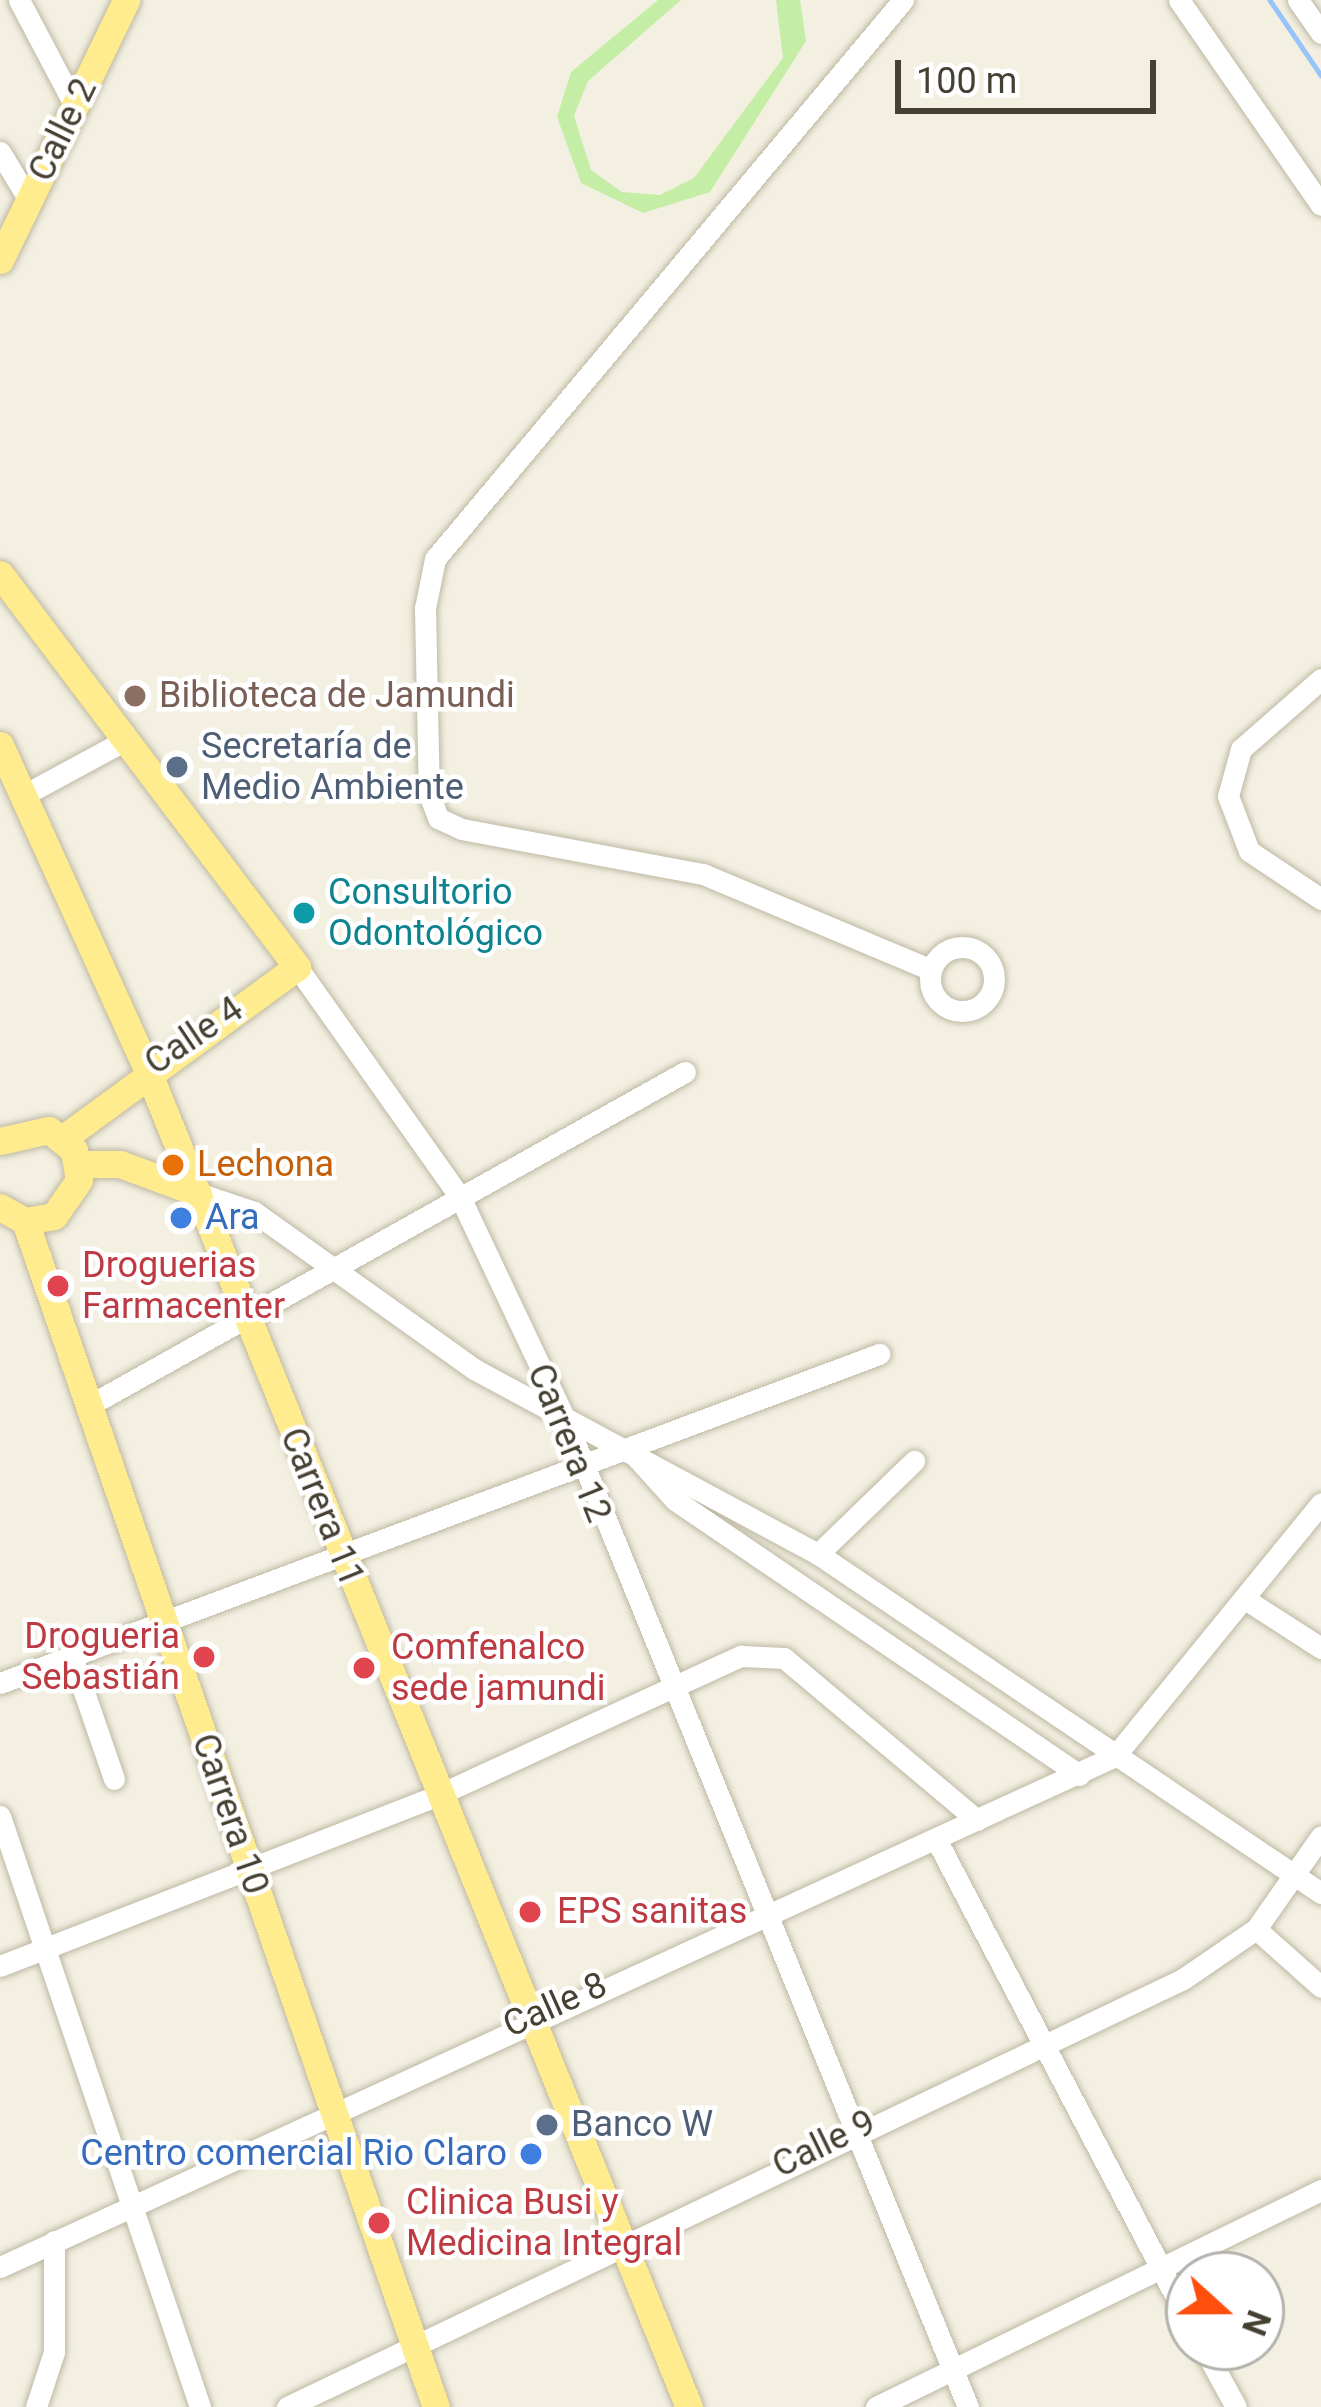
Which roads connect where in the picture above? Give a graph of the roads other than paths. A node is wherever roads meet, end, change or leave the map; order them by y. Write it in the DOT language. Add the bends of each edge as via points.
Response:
graph roads {
  1 [pos="903,0"];
  2 [pos="1180,0"];
  3 [pos="1298,0"];
  4 [pos="19,1"];
  5 [pos="125,1"];
  6 [pos="0,14"];
  7 [pos="1321,33"];
  8 [pos="75,106"];
  9 [pos="0,152"];
  10 [pos="29,200"];
  11 [pos="1321,205"];
  12 [pos="0,260"];
  13 [pos="0,574"];
  14 [pos="1321,680"];
  15 [pos="127,739"];
  16 [pos="0,745"];
  17 [pos="24,795"];
  18 [pos="1321,903"];
  19 [pos="297,967"];
  20 [pos="931,970"];
  21 [pos="147,1069"];
  22 [pos="685,1072"];
  23 [pos="0,1117"];
  24 [pos="33,1126"];
  25 [pos="0,1141"];
  26 [pos="72,1151"];
  27 [pos="198,1193"];
  28 [pos="460,1197"];
  29 [pos="10,1220"];
  30 [pos="338,1267"];
  31 [pos="248,1321"];
  32 [pos="879,1354"];
  33 [pos="88,1406"];
  34 [pos="566,1421"];
  35 [pos="632,1455"];
  36 [pos="914,1461"];
  37 [pos="577,1467"];
  38 [pos="1321,1503"];
  39 [pos="339,1553"];
  40 [pos="818,1554"];
  41 [pos="1248,1601"];
  42 [pos="164,1625"];
  43 [pos="1321,1648"];
  44 [pos="72,1657"];
  45 [pos="0,1683"];
  46 [pos="670,1684"];
  47 [pos="1115,1756"];
  48 [pos="1079,1774"];
  49 [pos="114,1779"];
  50 [pos="436,1796"];
  51 [pos="0,1816"];
  52 [pos="977,1820"];
  53 [pos="1321,1836"];
  54 [pos="936,1839"];
  55 [pos="251,1873"];
  56 [pos="1293,1874"];
  57 [pos="1321,1893"];
  58 [pos="765,1910"];
  59 [pos="1256,1929"];
  60 [pos="49,1948"];
  61 [pos="0,1966"];
  62 [pos="1321,1987"];
  63 [pos="527,2017"];
  64 [pos="1040,2039"];
  65 [pos="332,2107"];
  66 [pos="851,2130"];
  67 [pos="1321,2190"];
  68 [pos="134,2203"];
  69 [pos="54,2241"];
  70 [pos="617,2246"];
  71 [pos="1158,2264"];
  72 [pos="0,2267"];
  73 [pos="1165,2277"];
  74 [pos="412,2345"];
  75 [pos="953,2370"];
  76 [pos="1216,2371"];
  77 [pos="36,2407"];
  78 [pos="200,2407"];
  79 [pos="287,2407"];
  80 [pos="436,2407"];
  81 [pos="689,2407"];
  82 [pos="876,2407"];
  83 [pos="968,2407"];
  84 [pos="1236,2407"];
  1 -- 20 [label="street" via="435,560 425,608 438,818 722,880"];
  2 -- 11 [label="street"];
  3 -- 7 [label="street"];
  4 -- 6 [label="street"];
  4 -- 8 [label="street"];
  5 -- 8 [label="main road, Calle 2"];
  8 -- 10 [label="main road, Calle 2"];
  9 -- 10 [label="street"];
  10 -- 12 [label="main road, Calle 2"];
  13 -- 15 [label="main road, Carrera 12"];
  14 -- 18 [label="street" via="1240,749 1228,796 1249,851"];
  15 -- 17 [label="street"];
  15 -- 19 [label="main road, Carrera 12"];
  16 -- 17 [label="main road, Carrera 11"];
  17 -- 21 [label="main road, Carrera 11"];
  19 -- 21 [label="main road, Calle 4"];
  19 -- 28 [label="street, Carrera 12"];
  21 -- 26 [label="main road, Calle 4" via="98,1113"];
  21 -- 27 [label="main road, Carrera 11"];
  22 -- 28 [label="street"];
  23 -- 24 [label="main road"];
  24 -- 25 [label="main road"];
  24 -- 26 [label="main road"];
  26 -- 27 [label="main road"];
  26 -- 29 [label="main road, Calle 4" via="67,1207"];
  27 -- 30 [label="street" via="254,1212"];
  27 -- 31 [label="main road, Carrera 11"];
  28 -- 30 [label="street"];
  28 -- 34 [label="street, Carrera 12"];
  29 -- 33 [label="main road, Carrera 10"];
  30 -- 31 [label="street"];
  30 -- 34 [label="street"];
  31 -- 33 [label="street"];
  31 -- 39 [label="main road, Carrera 11"];
  32 -- 35 [label="street"];
  33 -- 42 [label="main road, Carrera 10"];
  34 -- 35 [label="street"];
  34 -- 37 [label="street, Carrera 12"];
  35 -- 37 [label="street"];
  35 -- 40 [label="street"];
  35 -- 48 [label="street" via="675,1500"];
  36 -- 40 [label="street"];
  37 -- 39 [label="street"];
  37 -- 46 [label="street, Carrera 12"];
  38 -- 41 [label="street"];
  39 -- 42 [label="street"];
  39 -- 50 [label="main road, Carrera 11"];
  40 -- 47 [label="street"];
  41 -- 43 [label="street"];
  41 -- 47 [label="street"];
  42 -- 44 [label="street"];
  42 -- 55 [label="main road, Carrera 10"];
  44 -- 45 [label="street"];
  44 -- 49 [label="street"];
  46 -- 50 [label="street"];
  46 -- 52 [label="street" via="765,1653"];
  46 -- 58 [label="street, Carrera 12"];
  47 -- 48 [label="street, Calle 8"];
  47 -- 56 [label="street"];
  48 -- 52 [label="street, Calle 8"];
  50 -- 55 [label="street"];
  50 -- 63 [label="main road, Carrera 11"];
  51 -- 60 [label="street"];
  52 -- 54 [label="street, Calle 8"];
  53 -- 56 [label="street, Calle 9"];
  54 -- 58 [label="street, Calle 8"];
  54 -- 64 [label="street"];
  55 -- 60 [label="street"];
  55 -- 65 [label="main road, Carrera 10"];
  56 -- 57 [label="street"];
  56 -- 59 [label="street, Calle 9"];
  58 -- 63 [label="street, Calle 8"];
  58 -- 66 [label="street, Carrera 12"];
  59 -- 62 [label="street"];
  59 -- 64 [label="street, Calle 9" via="1183,1979"];
  60 -- 61 [label="street"];
  60 -- 68 [label="street"];
  63 -- 65 [label="street, Calle 8"];
  63 -- 70 [label="main road, Carrera 11"];
  64 -- 66 [label="street, Calle 9"];
  64 -- 71 [label="street"];
  65 -- 68 [label="street, Calle 8"];
  65 -- 74 [label="main road, Carrera 10"];
  66 -- 70 [label="street, Calle 9"];
  66 -- 75 [label="street, Carrera 12"];
  67 -- 71 [label="street"];
  68 -- 69 [label="street, Calle 8"];
  68 -- 78 [label="street"];
  69 -- 72 [label="street, Calle 8"];
  69 -- 77 [label="street" via="54,2352"];
  70 -- 74 [label="street, Calle 9"];
  70 -- 81 [label="main road, Carrera 11"];
  71 -- 73 [label="street"];
  71 -- 75 [label="street"];
  74 -- 79 [label="street, Calle 9"];
  74 -- 80 [label="main road, Carrera 10"];
  75 -- 82 [label="street"];
  75 -- 83 [label="street, Carrera 12"];
  76 -- 84 [label="street"];
}
